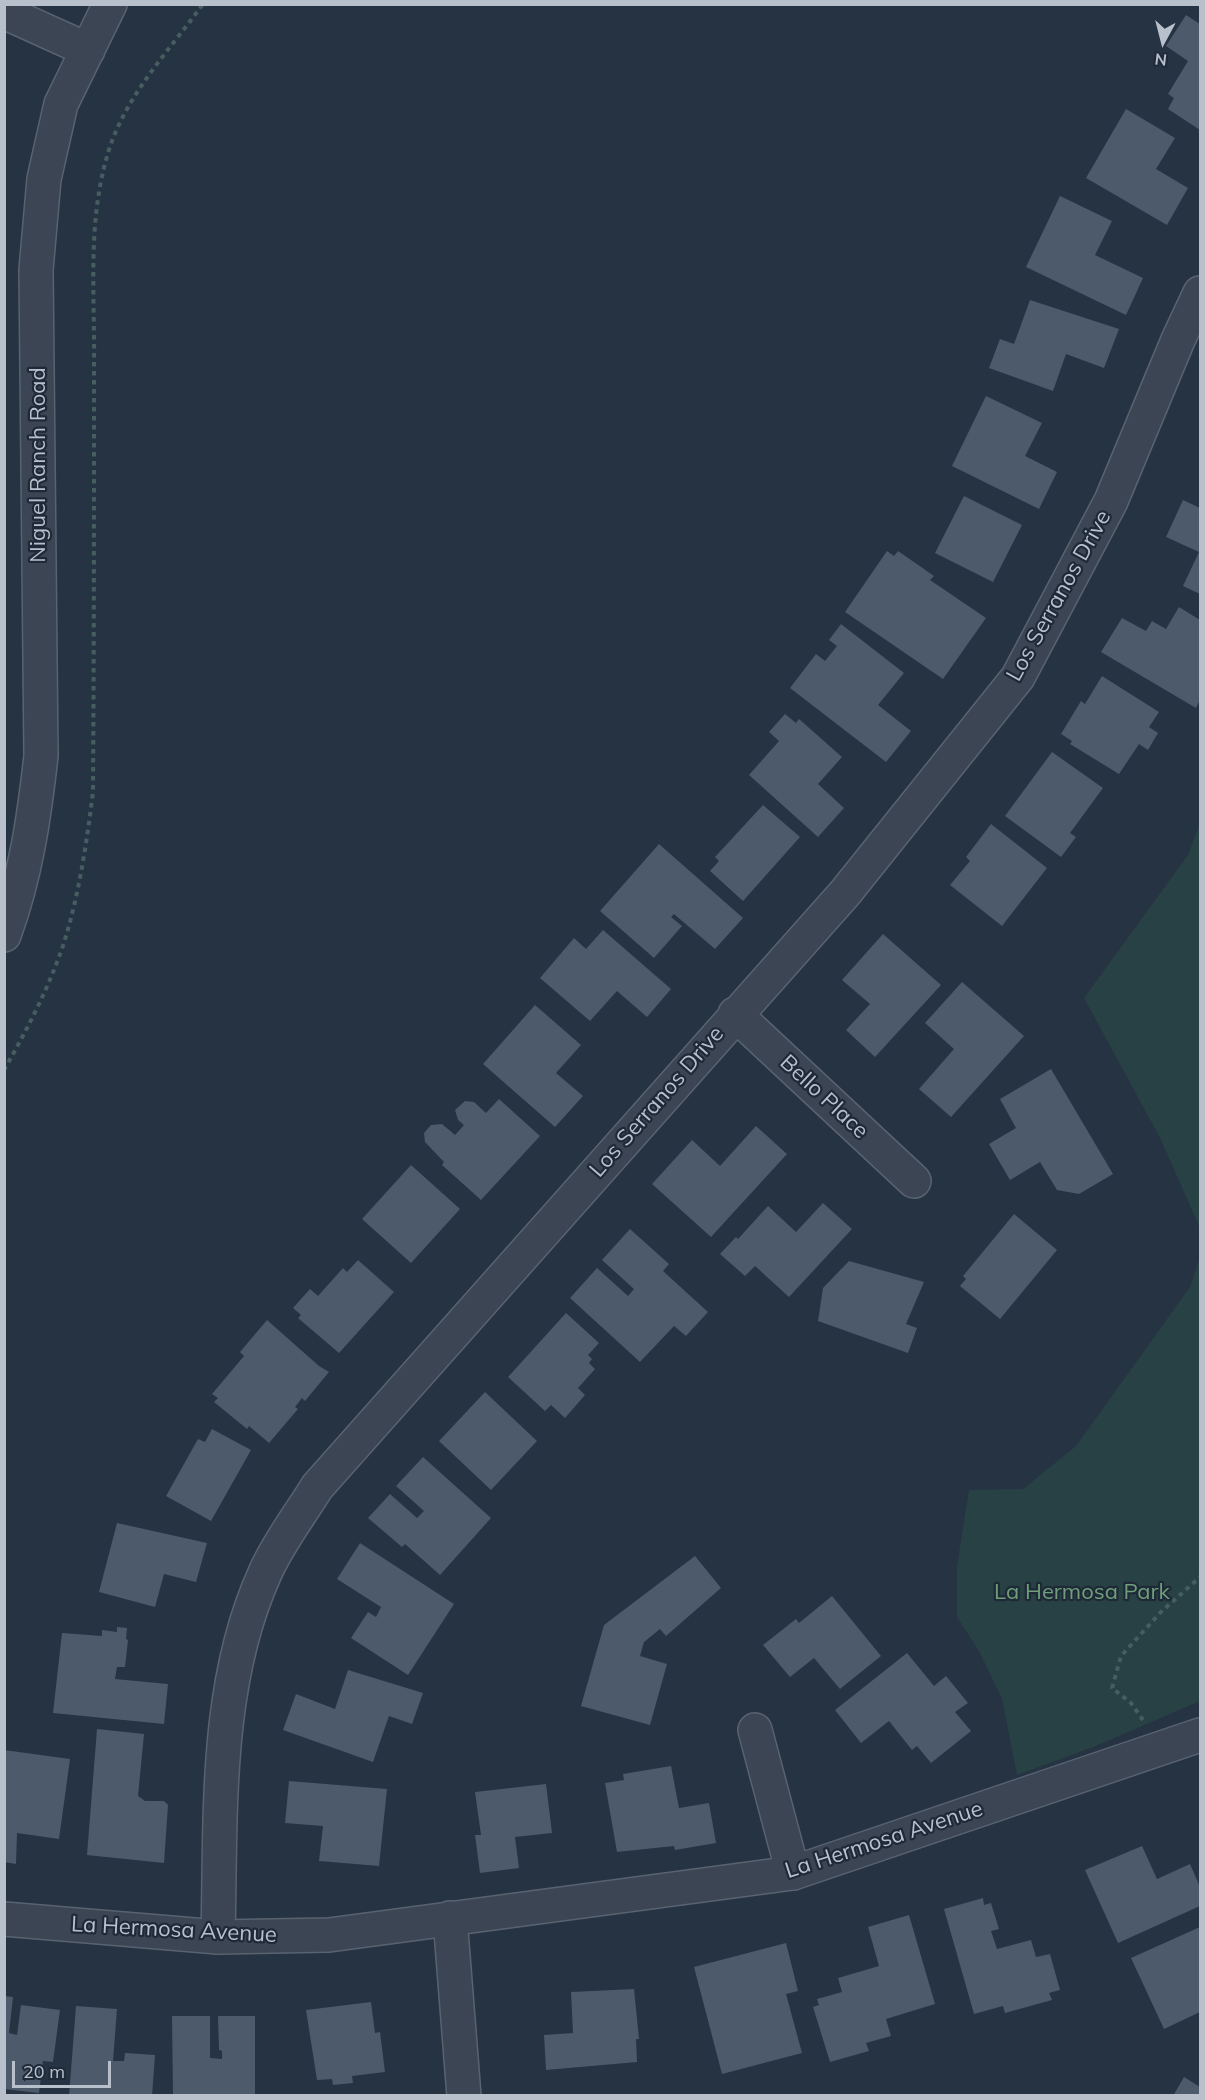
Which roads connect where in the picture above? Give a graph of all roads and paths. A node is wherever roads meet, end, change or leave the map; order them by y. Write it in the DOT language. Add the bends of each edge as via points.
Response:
graph roads {
  1 [pos="110,4"];
  2 [pos="203,4"];
  3 [pos="4,12"];
  4 [pos="88,50"];
  5 [pos="1200,292"];
  6 [pos="4,935"];
  7 [pos="735,1014"];
  8 [pos="4,1070"];
  9 [pos="914,1181"];
  10 [pos="1200,1577"];
  11 [pos="755,1730"];
  12 [pos="1200,1735"];
  13 [pos="1162,1748"];
  14 [pos="793,1873"];
  15 [pos="450,1918"];
  16 [pos="4,1919"];
  17 [pos="218,1937"];
  18 [pos="464,2096"];
  1 -- 4 [label="street, Niguel Ranch Road"];
  2 -- 8 [label="path" via="141,84 108,151 95,208 93,792 84,861 65,938 41,998"];
  3 -- 4 [label="street"];
  4 -- 6 [label="street, Niguel Ranch Road" via="62,104 44,179 36,270 41,756 33,833"];
  5 -- 7 [label="street, Los Serranos Drive" via="1111,501 1018,676 845,893"];
  7 -- 9 [label="street, Bello Place"];
  7 -- 17 [label="street, Los Serranos Drive" via="317,1486 265,1572 238,1648 223,1753"];
  10 -- 13 [label="path" via="1121,1656 1112,1688 1131,1702"];
  11 -- 14 [label="street"];
  12 -- 13 [label="street, La Hermosa Avenue"];
  13 -- 14 [label="street, La Hermosa Avenue"];
  14 -- 15 [label="street, La Hermosa Avenue"];
  15 -- 17 [label="street, La Hermosa Avenue" via="329,1935"];
  15 -- 18 [label="street"];
  16 -- 17 [label="street, La Hermosa Avenue"];
}
